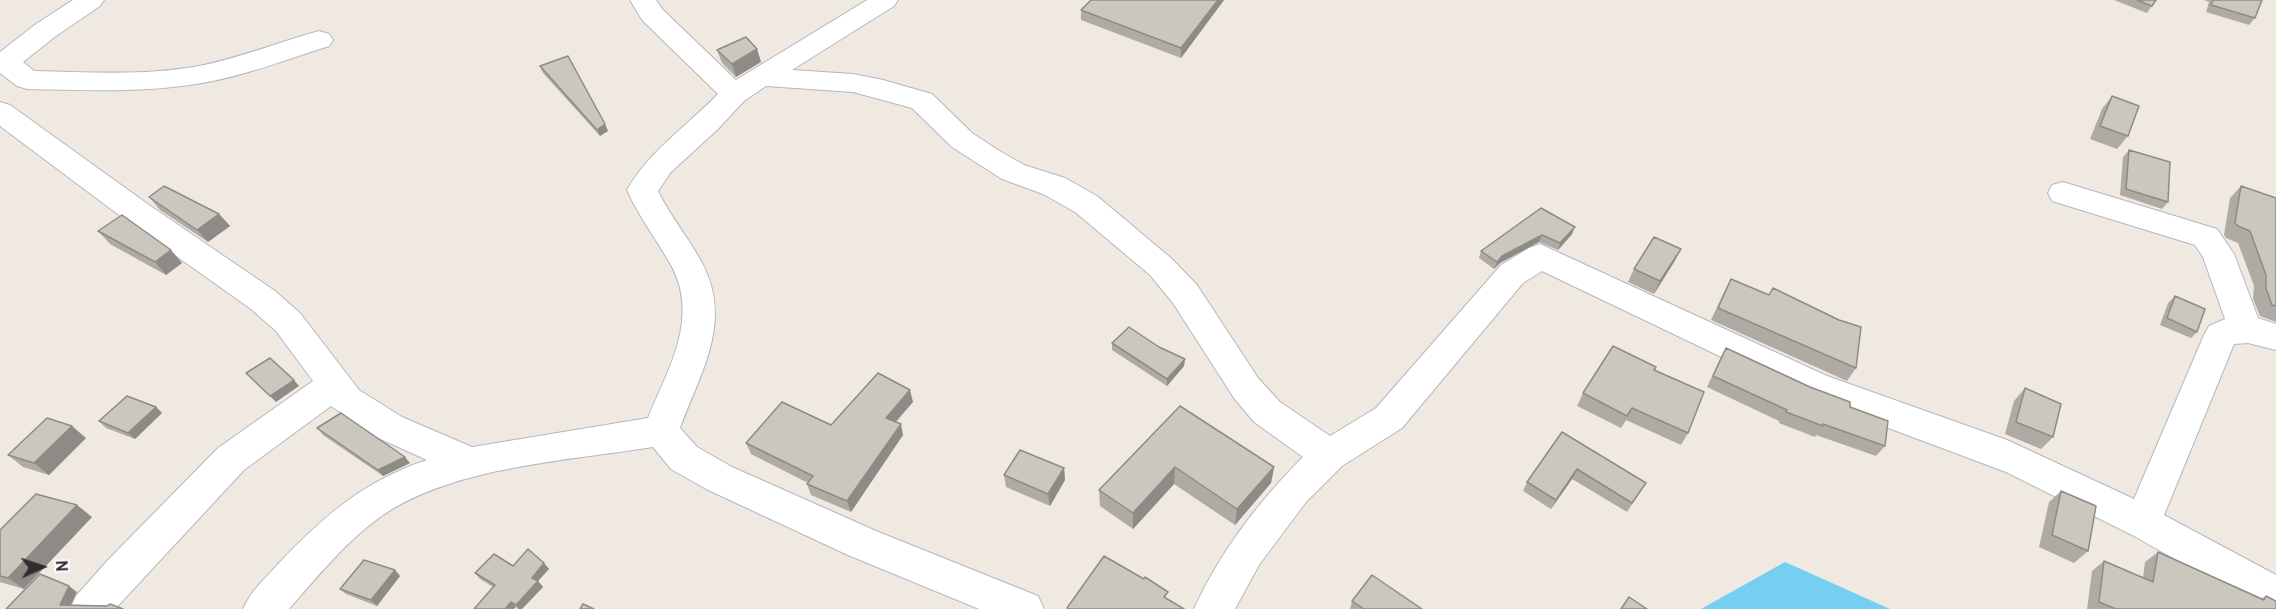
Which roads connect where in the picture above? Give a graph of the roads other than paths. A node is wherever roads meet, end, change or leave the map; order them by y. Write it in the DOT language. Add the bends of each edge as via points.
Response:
graph roads {
  1 [pos="91,0"];
  2 [pos="643,0"];
  3 [pos="885,0"];
  4 [pos="319,40"];
  5 [pos="2,64"];
  6 [pos="747,85"];
  7 [pos="0,112"];
  8 [pos="2063,193"];
  9 [pos="2260,333"];
  10 [pos="334,385"];
  11 [pos="661,431"];
  12 [pos="1329,455"];
  13 [pos="467,461"];
  14 [pos="2144,521"];
  15 [pos="2276,596"];
  16 [pos="90,609"];
  17 [pos="263,609"];
  18 [pos="1024,609"];
  19 [pos="1214,609"];
  1 -- 5 [label="street"];
  2 -- 6 [label="street" via="651,14"];
  3 -- 6 [label="street"];
  4 -- 5 [label="street" via="198,75 144,81 27,80"];
  6 -- 11 [label="street" via="660,165 642,190 652,213 688,266 697,285 699,309 698,335 688,369"];
  6 -- 12 [label="street" via="852,83 922,101 987,158 1086,204 1161,267 1185,294 1246,388 1268,412"];
  7 -- 10 [label="street" via="263,300 288,322"];
  8 -- 9 [label="street" via="2206,237"];
  9 -- 14 [label="street" via="2230,329 2221,334"];
  10 -- 13 [label="street" via="347,400 389,427"];
  10 -- 16 [label="street" via="231,459"];
  11 -- 13 [label="street"];
  11 -- 18 [label="street" via="684,458 719,478 862,543"];
  12 -- 14 [label="street" via="1389,417 1512,274 1540,256 1814,386 2018,461"];
  12 -- 19 [label="street" via="1273,515 1245,553"];
  13 -- 17 [label="street" via="385,494 318,550"];
  14 -- 15 [label="street"];
}
